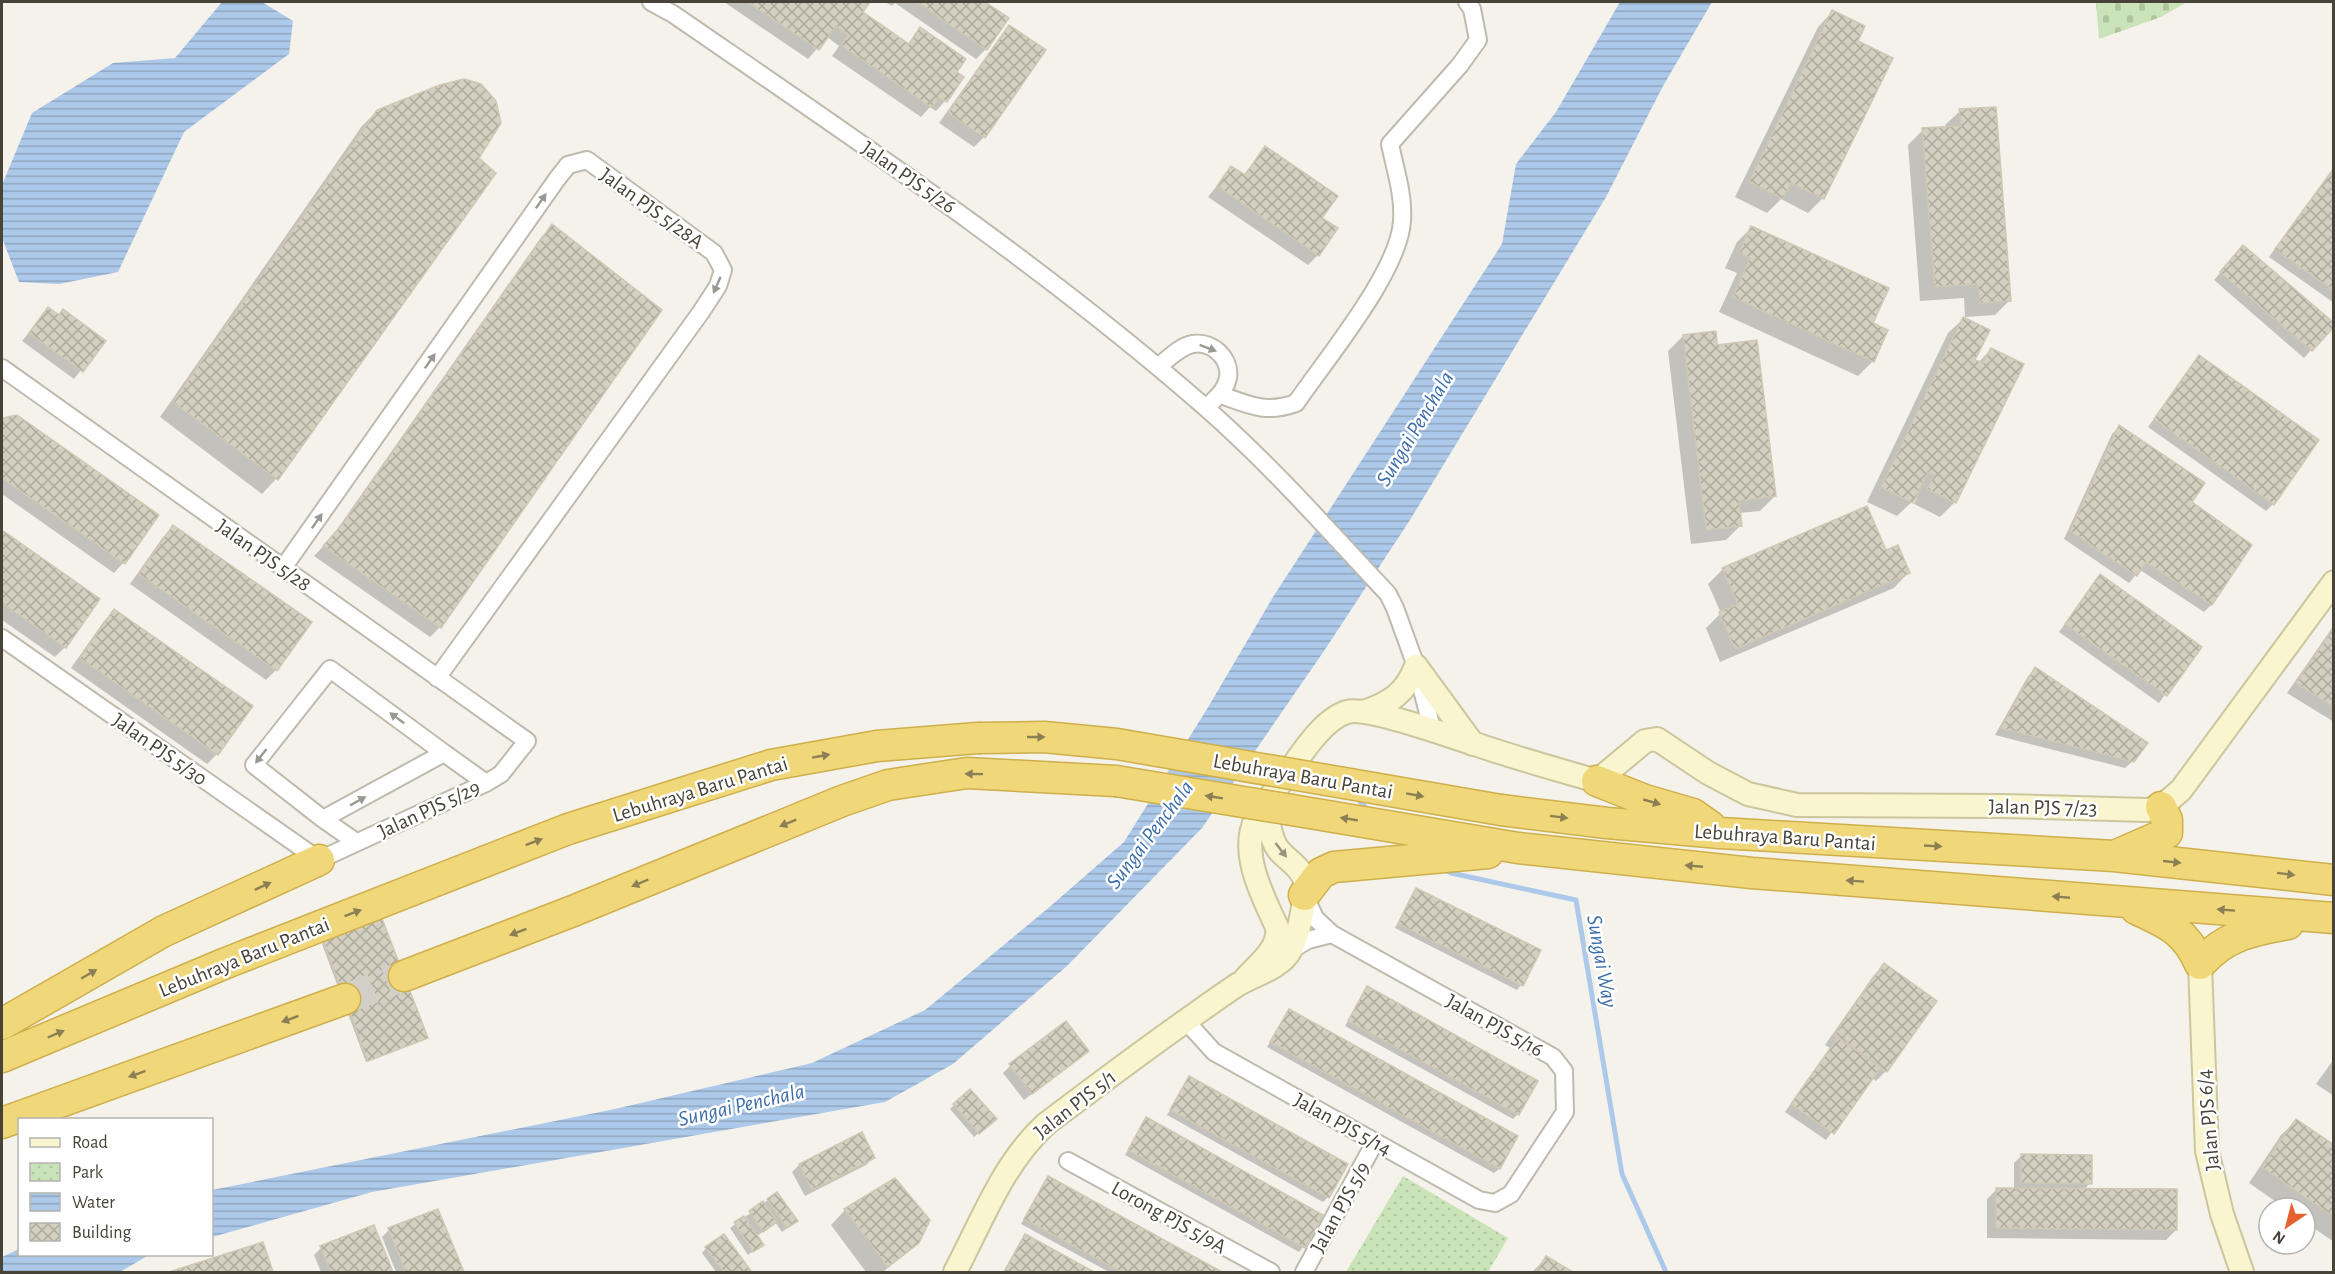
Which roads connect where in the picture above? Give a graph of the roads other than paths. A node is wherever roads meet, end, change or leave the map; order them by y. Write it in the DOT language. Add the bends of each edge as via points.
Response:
graph roads {
  1 [pos="651,2"];
  2 [pos="1467,2"];
  3 [pos="1158,367"];
  4 [pos="2,368"];
  5 [pos="1221,395"];
  6 [pos="1205,407"];
  7 [pos="283,568"];
  8 [pos="2334,582"];
  9 [pos="2,638"];
  10 [pos="1416,666"];
  11 [pos="437,678"];
  12 [pos="1364,712"];
  13 [pos="1432,729"];
  14 [pos="527,741"];
  15 [pos="1473,744"];
  16 [pos="444,753"];
  17 [pos="1597,781"];
  18 [pos="486,783"];
  19 [pos="1267,801"];
  20 [pos="2161,807"];
  21 [pos="323,819"];
  22 [pos="1720,833"];
  23 [pos="356,842"];
  24 [pos="1459,847"];
  25 [pos="2114,856"];
  26 [pos="319,860"];
  27 [pos="2334,880"];
  28 [pos="1259,889"];
  29 [pos="1304,895"];
  30 [pos="2120,902"];
  31 [pos="2330,917"];
  32 [pos="1332,934"];
  33 [pos="1290,950"];
  34 [pos="2199,963"];
  35 [pos="404,976"];
  36 [pos="1245,979"];
  37 [pos="345,999"];
  38 [pos="1185,1020"];
  39 [pos="2,1024"];
  40 [pos="2,1057"];
  41 [pos="2,1122"];
  42 [pos="1375,1142"];
  43 [pos="1068,1161"];
  44 [pos="1511,1194"];
  45 [pos="955,1272"];
  46 [pos="1271,1272"];
  47 [pos="1304,1272"];
  48 [pos="2242,1272"];
  1 -- 3 [label="street, Jalan PJS 5/26" via="959,212"];
  2 -- 5 [label="street" via="1478,40 1390,144 1402,222 1386,270 1367,301 1296,403 1279,409"];
  3 -- 5 [label="street, one-way" via="1184,347 1212,347 1226,361 1228,370"];
  3 -- 6 [label="street, Jalan PJS 5/26"];
  4 -- 7 [label="street, Jalan PJS 5/28"];
  5 -- 6 [label="street"];
  6 -- 10 [label="street, Jalan PJS 5/26" via="1286,484 1388,594"];
  7 -- 11 [label="street, Jalan PJS 5/28"];
  7 -- 11 [label="street, Jalan PJS 5/28A, one-way" via="557,179 568,165 587,160 714,253 723,270 701,312"];
  8 -- 20 [label="street" via="2181,790"];
  9 -- 26 [label="street, Jalan PJS 5/30"];
  10 -- 12 [label="street" via="1410,680 1386,705"];
  10 -- 13 [label="street, Jalan PJS 5/26"];
  10 -- 15 [label="street"];
  11 -- 14 [label="street, Jalan PJS 5/28"];
  12 -- 13 [label="street"];
  12 -- 19 [label="street, Jalan PJS 5/1" via="1350,711 1332,720"];
  13 -- 15 [label="street"];
  14 -- 18 [label="street, Jalan PJS 5/29" via="501,774"];
  15 -- 17 [label="street"];
  16 -- 18 [label="street"];
  21 -- 16 [label="street, one-way"];
  16 -- 21 [label="street, one-way" via="330,669 254,765"];
  17 -- 20 [label="street, Jalan PJS 7/23" via="1645,741 1657,739 1748,794 1797,805 2146,810"];
  17 -- 22 [label="highway, one-way" via="1694,814"];
  18 -- 23 [label="street, Jalan PJS 5/29"];
  19 -- 28 [label="street, Jalan PJS 5/1" via="1255,820 1251,837"];
  19 -- 29 [label="street, one-way" via="1269,830 1278,849 1305,880"];
  20 -- 25 [label="highway" via="2167,833"];
  21 -- 23 [label="street"];
  22 -- 25 [label="highway, Lebuhraya Baru Pantai, one-way"];
  40 -- 22 [label="highway, Lebuhraya Baru Pantai, one-way, bridge" via="226,963 568,829 771,765 878,746 1044,737 1117,744 1501,810"];
  23 -- 26 [label="street, Jalan PJS 5/29"];
  24 -- 29 [label="highway" via="1334,867 1321,873"];
  30 -- 24 [label="highway, Lebuhraya Baru Pantai, one-way" via="1752,873 1518,848"];
  24 -- 35 [label="highway, Lebuhraya Baru Pantai, one-way, bridge" via="1116,781 967,773 888,785 842,801"];
  25 -- 27 [label="highway, Lebuhraya Baru Pantai, one-way"];
  39 -- 26 [label="highway, one-way" via="164,931"];
  28 -- 29 [label="street" via="1280,903"];
  28 -- 36 [label="street, Jalan PJS 5/1" via="1278,935 1270,951"];
  29 -- 32 [label="street, Jalan PJS 5/16" via="1315,918"];
  29 -- 33 [label="street"];
  31 -- 30 [label="highway, Lebuhraya Baru Pantai, one-way"];
  30 -- 34 [label="highway" via="2174,928 2189,942"];
  31 -- 34 [label="highway" via="2242,933"];
  32 -- 33 [label="street"];
  32 -- 44 [label="street, Jalan PJS 5/16" via="1553,1058 1564,1071 1565,1112"];
  33 -- 36 [label="street, Jalan PJS 5/1" via="1266,971"];
  34 -- 48 [label="street, Jalan PJS 6/4" via="2207,1151 2222,1214"];
  36 -- 38 [label="street, Jalan PJS 5/1"];
  37 -- 41 [label="highway, one-way"];
  38 -- 42 [label="street, Jalan PJS 5/14" via="1214,1052"];
  38 -- 45 [label="street, Jalan PJS 5/1" via="1028,1140 1011,1163"];
  42 -- 44 [label="street, Jalan PJS 5/14" via="1479,1200 1495,1203"];
  42 -- 47 [label="street, Jalan PJS 5/9"];
  43 -- 46 [label="street, Lorong PJS 5/9A"];
}
